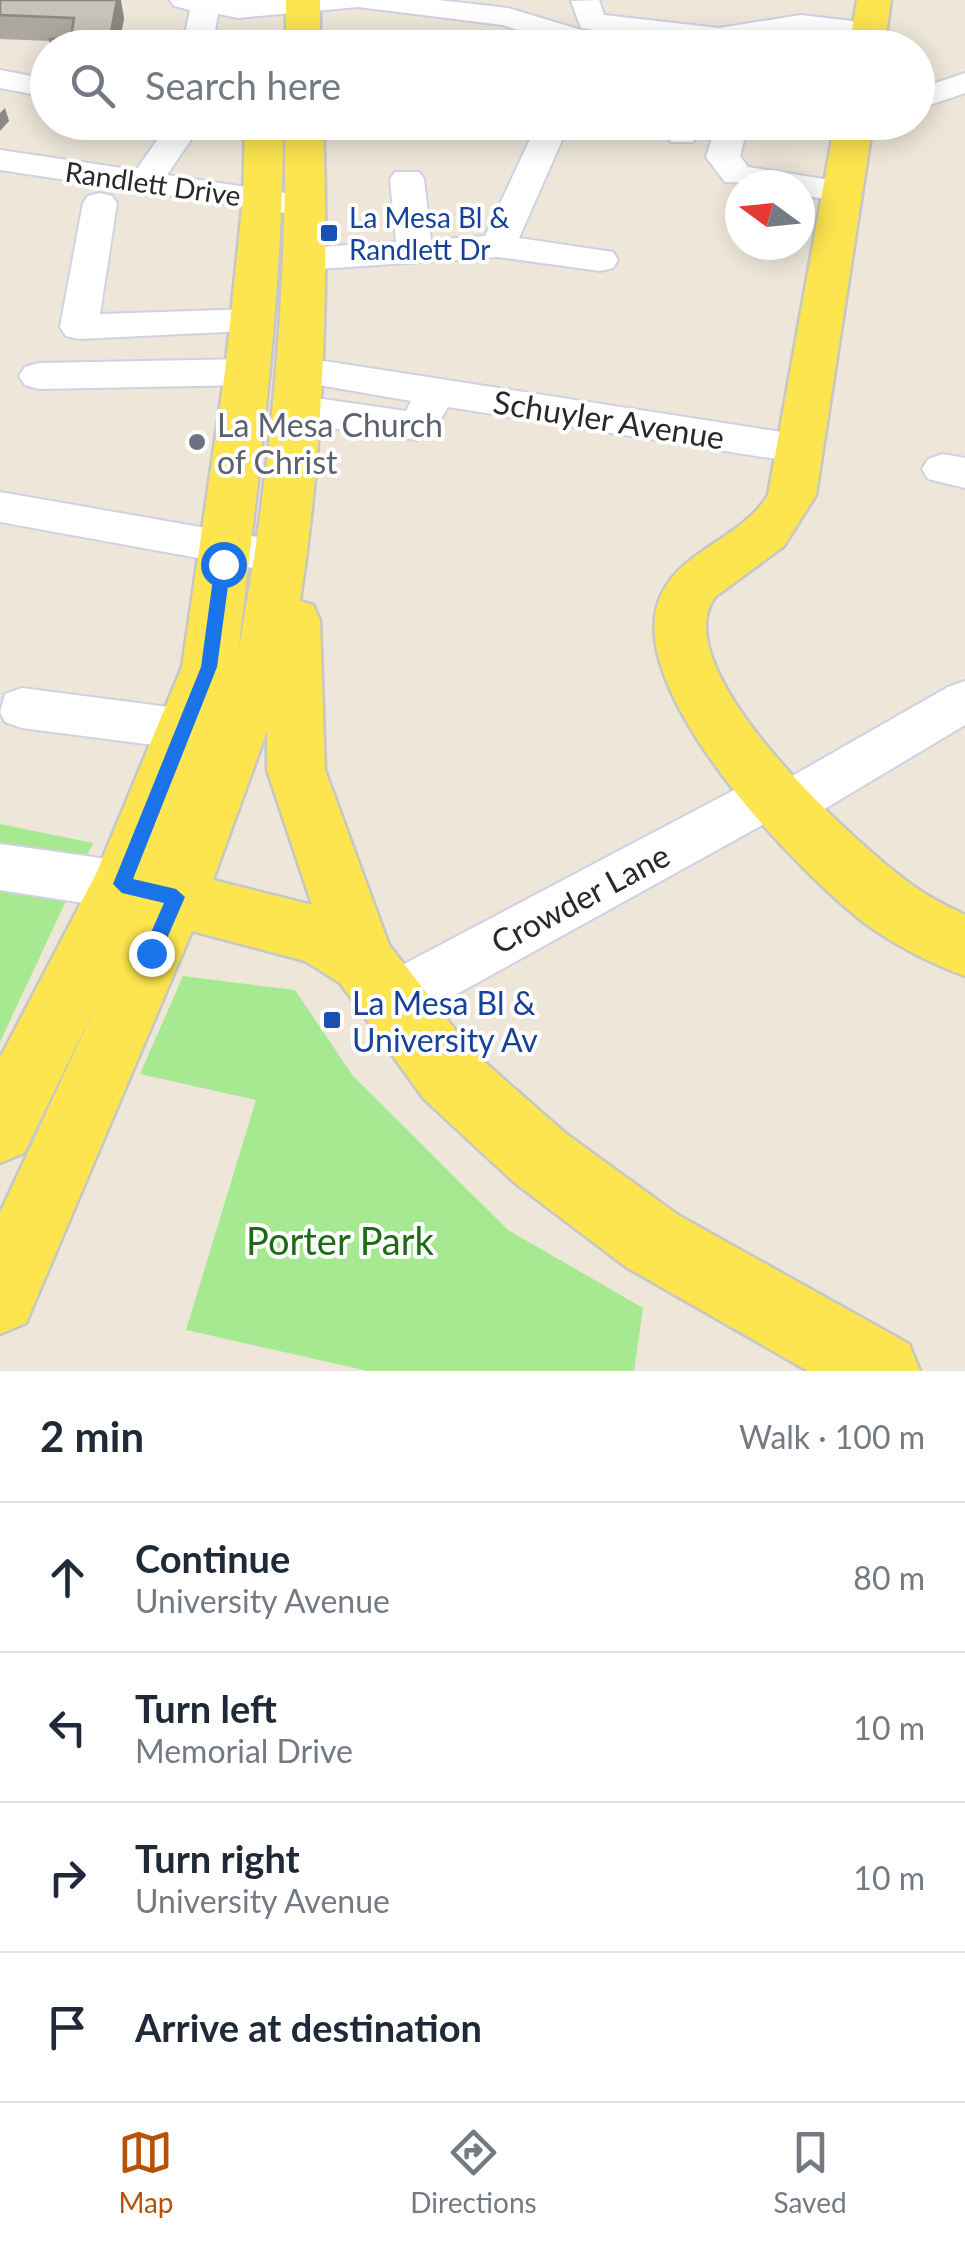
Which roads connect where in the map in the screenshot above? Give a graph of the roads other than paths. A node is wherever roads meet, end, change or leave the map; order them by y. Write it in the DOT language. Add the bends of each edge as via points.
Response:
graph roads {
  1 [pos="354,0"];
  2 [pos="364,0"];
  3 [pos="195,2"];
  4 [pos="303,2"];
  5 [pos="586,2"];
  6 [pos="265,4"];
  7 [pos="466,12"];
  8 [pos="869,26"];
  9 [pos="196,30"];
  10 [pos="264,30"];
  11 [pos="303,30"];
  12 [pos="468,30"];
  13 [pos="546,30"];
  14 [pos="660,30"];
  15 [pos="764,30"];
  16 [pos="0,80"];
  17 [pos="965,82"];
  18 [pos="30,85"];
  19 [pos="935,93"];
  20 [pos="174,140"];
  21 [pos="268,140"];
  22 [pos="300,140"];
  23 [pos="546,140"];
  24 [pos="728,140"];
  25 [pos="851,140"];
  26 [pos="0,160"];
  27 [pos="407,179"];
  28 [pos="145,182"];
  29 [pos="843,192"];
  30 [pos="284,202"];
  31 [pos="100,203"];
  32 [pos="498,246"];
  33 [pos="415,251"];
  34 [pos="303,259"];
  35 [pos="600,260"];
  36 [pos="252,321"];
  37 [pos="248,372"];
  38 [pos="39,376"];
  39 [pos="297,390"];
  40 [pos="802,449"];
  41 [pos="0,506"];
  42 [pos="225,547"];
  43 [pos="281,557"];
  44 [pos="965,701"];
  45 [pos="22,708"];
  46 [pos="184,729"];
  47 [pos="777,801"];
  48 [pos="0,868"];
  49 [pos="149,891"];
  50 [pos="965,948"];
  51 [pos="377,981"];
  52 [pos="0,1129"];
  53 [pos="0,1296"];
  54 [pos="882,1371"];
  1 -- 4 [label="street"];
  2 -- 7 [label="street"];
  3 -- 6 [label="street"];
  3 -- 9 [label="street"];
  4 -- 6 [label="street"];
  4 -- 11 [label="main road"];
  5 -- 14 [label="street" via="591,22"];
  6 -- 10 [label="main road"];
  7 -- 12 [label="street"];
  7 -- 13 [label="street"];
  8 -- 15 [label="street"];
  16 -- 18 [label="street"];
  17 -- 19 [label="street"];
  20 -- 28 [label="street"];
  21 -- 30 [label="main road"];
  22 -- 30 [label="main road"];
  23 -- 32 [label="street"];
  24 -- 29 [label="street" via="723,157 736,174"];
  25 -- 29 [label="main road"];
  26 -- 28 [label="street, Randlett Drive"];
  27 -- 33 [label="street"];
  28 -- 30 [label="street, Randlett Drive"];
  29 -- 40 [label="main road"];
  30 -- 34 [label="main road"];
  30 -- 36 [label="main road"];
  31 -- 36 [label="street" via="79,327"];
  32 -- 33 [label="street"];
  32 -- 35 [label="street"];
  33 -- 34 [label="street"];
  34 -- 39 [label="main road"];
  36 -- 37 [label="main road"];
  37 -- 38 [label="street"];
  37 -- 42 [label="main road"];
  39 -- 40 [label="street, Schuyler Avenue" via="417,426 436,392"];
  39 -- 43 [label="main road"];
  40 -- 47 [label="main road" via="784,510 761,538 693,587 677,631 690,679"];
  41 -- 42 [label="street"];
  42 -- 43 [label="street"];
  42 -- 46 [label="main road" via="209,667"];
  43 -- 49 [label="main road" via="262,670"];
  43 -- 51 [label="main road" via="294,592 296,770"];
  44 -- 47 [label="street, Crowder Lane"];
  45 -- 46 [label="street"];
  46 -- 49 [label="main road"];
  47 -- 50 [label="main road" via="890,905"];
  47 -- 51 [label="street, Crowder Lane"];
  48 -- 49 [label="street"];
  49 -- 51 [label="main road" via="320,936"];
  49 -- 52 [label="main road"];
  49 -- 53 [label="main road"];
  51 -- 54 [label="main road" via="448,1075 540,1158 652,1241"];
}
